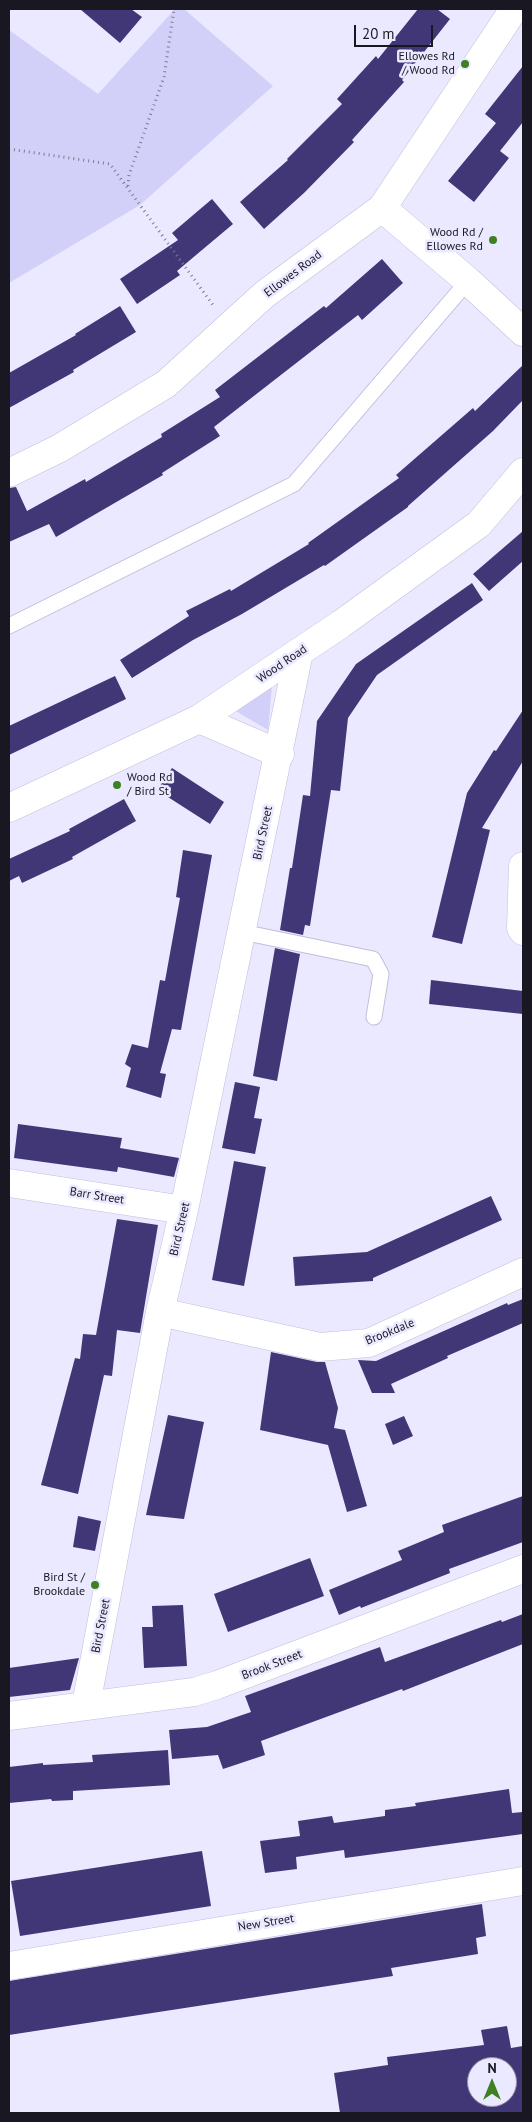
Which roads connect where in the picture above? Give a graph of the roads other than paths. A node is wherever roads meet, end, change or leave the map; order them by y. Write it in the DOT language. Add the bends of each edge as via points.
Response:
graph roads {
  1 [pos="514,9"];
  2 [pos="382,208"];
  3 [pos="468,281"];
  4 [pos="523,332"];
  5 [pos="523,472"];
  6 [pos="9,473"];
  7 [pos="9,626"];
  8 [pos="299,652"];
  9 [pos="199,719"];
  10 [pos="280,754"];
  11 [pos="9,808"];
  12 [pos="523,866"];
  13 [pos="523,931"];
  14 [pos="242,932"];
  15 [pos="374,1017"];
  16 [pos="9,1183"];
  17 [pos="184,1210"];
  18 [pos="523,1272"];
  19 [pos="160,1312"];
  20 [pos="523,1570"];
  21 [pos="86,1705"];
  22 [pos="9,1716"];
  23 [pos="523,1880"];
  24 [pos="9,1966"];
  1 -- 2 [label="street, Ellowes Road"];
  2 -- 3 [label="street"];
  2 -- 6 [label="street, Ellowes Road" via="265,294 166,384 60,448"];
  3 -- 4 [label="street"];
  3 -- 7 [label="lane" via="294,484"];
  5 -- 8 [label="street, Wood Road" via="479,524"];
  8 -- 9 [label="street, Wood Road"];
  8 -- 10 [label="street, Bird Street"];
  9 -- 10 [label="street"];
  9 -- 11 [label="street, Wood Road"];
  10 -- 14 [label="street, Bird Street"];
  12 -- 13 [label="street"];
  14 -- 15 [label="lane" via="373,959 381,974"];
  14 -- 17 [label="street, Bird Street"];
  16 -- 17 [label="street, Barr Street"];
  17 -- 19 [label="street, Bird Street"];
  18 -- 19 [label="street, Brookdale" via="369,1343 320,1348"];
  19 -- 21 [label="street, Bird Street"];
  20 -- 21 [label="street, Brook Street" via="217,1685 194,1692"];
  21 -- 22 [label="street, Brook Street"];
  23 -- 24 [label="street, New Street"];
}
